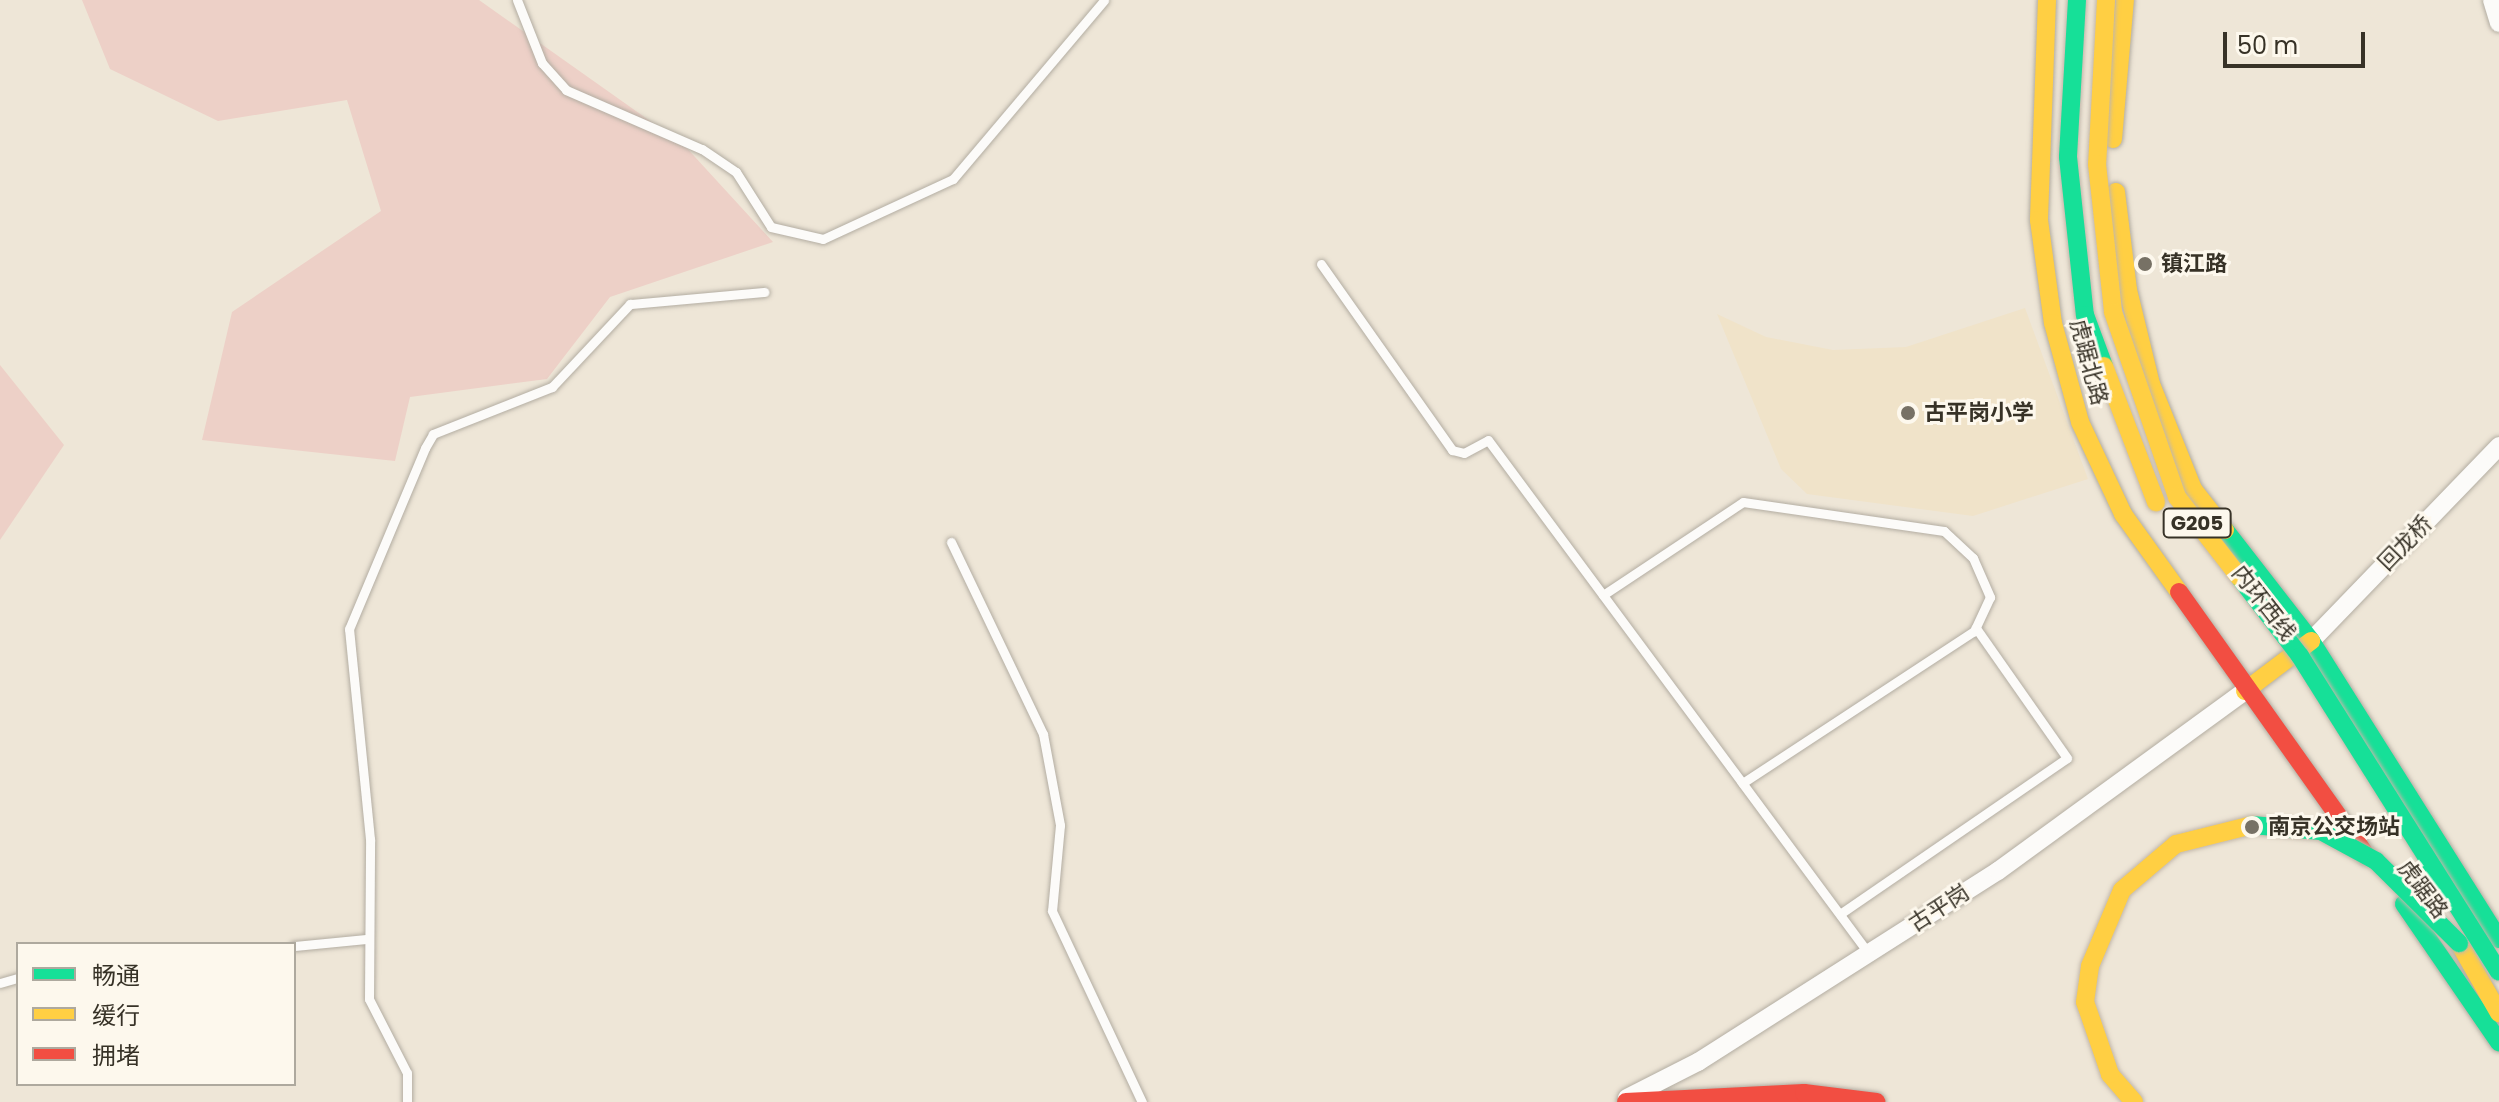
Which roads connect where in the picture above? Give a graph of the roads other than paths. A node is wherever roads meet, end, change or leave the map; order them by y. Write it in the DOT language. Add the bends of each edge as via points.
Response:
graph roads {
  1 [pos="517,0"];
  2 [pos="1104,0"];
  3 [pos="2047,0"];
  4 [pos="2077,0"];
  5 [pos="2492,0"];
  6 [pos="2115,1"];
  7 [pos="2499,23"];
  8 [pos="1321,264"];
  9 [pos="764,292"];
  10 [pos="2499,446"];
  11 [pos="951,542"];
  12 [pos="1603,595"];
  13 [pos="1976,628"];
  14 [pos="2311,641"];
  15 [pos="2245,691"];
  16 [pos="1743,783"];
  17 [pos="1840,914"];
  18 [pos="367,939"];
  19 [pos="2499,939"];
  20 [pos="2459,943"];
  21 [pos="296,946"];
  22 [pos="1869,954"];
  23 [pos="2499,972"];
  24 [pos="2499,1013"];
  25 [pos="2499,1042"];
  26 [pos="407,1102"];
  27 [pos="1142,1102"];
  28 [pos="1618,1102"];
  29 [pos="1626,1102"];
  30 [pos="1876,1102"];
  31 [pos="2134,1102"];
  1 -- 2 [label="lane" via="542,63 566,90 702,149 736,172 771,227 823,239 953,179"];
  3 -- 15 [label="main road, 虎踞北路" via="2039,220 2053,323 2080,422 2123,514"];
  4 -- 20 [label="main road, 内环西线 / G205, bridge" via="2068,157 2085,315 2157,503 2285,669"];
  5 -- 7 [label="street"];
  6 -- 14 [label="main road" via="2112,160 2128,290 2151,384 2193,489"];
  6 -- 23 [label="main road, 内环西线 / G205, bridge" via="2097,164 2113,312 2177,497 2300,656"];
  8 -- 12 [label="lane" via="1452,450 1464,453 1488,440"];
  9 -- 18 [label="lane" via="630,304 552,387 433,434 349,629 370,839"];
  10 -- 14 [label="street, 回龙桥"];
  11 -- 27 [label="lane" via="1043,734 1060,825 1052,911"];
  12 -- 13 [label="lane" via="1729,507 1763,502 1944,531 1986,582 1985,619"];
  12 -- 16 [label="lane"];
  13 -- 16 [label="lane"];
  13 -- 17 [label="lane" via="2067,758"];
  14 -- 15 [label="main road"];
  14 -- 19 [label="main road"];
  15 -- 22 [label="street, 古平岗"];
  15 -- 25 [label="main road, 虎踞路" via="2443,956"];
  16 -- 17 [label="lane"];
  17 -- 22 [label="lane"];
  18 -- 21 [label="lane"];
  18 -- 26 [label="lane" via="369,999 407,1073"];
  20 -- 24 [label="main road, 内环西线 / G205"];
  20 -- 31 [label="main road, bridge" via="2376,861 2321,831 2246,825 2176,844 2122,890 2090,966 2085,1002 2094,1037 2110,1074"];
  22 -- 28 [label="street, 古平岗" via="1698,1062"];
  29 -- 30 [label="main road" via="1804,1093"];
}
